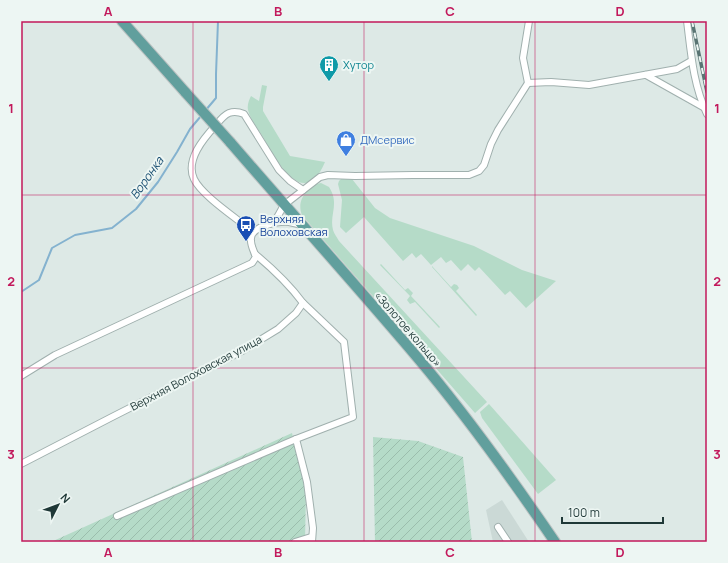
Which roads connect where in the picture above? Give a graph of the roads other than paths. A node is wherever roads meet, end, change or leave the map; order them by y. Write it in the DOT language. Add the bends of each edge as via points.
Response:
graph roads {
  1 [pos="122,21"];
  2 [pos="529,21"];
  3 [pos="687,21"];
  4 [pos="691,61"];
  5 [pos="646,75"];
  6 [pos="528,83"];
  7 [pos="703,107"];
  8 [pos="707,114"];
  9 [pos="304,190"];
  10 [pos="284,205"];
  11 [pos="274,223"];
  12 [pos="302,225"];
  13 [pos="253,232"];
  14 [pos="255,254"];
  15 [pos="303,303"];
  16 [pos="21,376"];
  17 [pos="296,439"];
  18 [pos="21,464"];
  19 [pos="117,516"];
  20 [pos="498,527"];
  21 [pos="311,540"];
  22 [pos="295,542"];
  23 [pos="508,542"];
  24 [pos="555,542"];
  1 -- 10 [label="main road, «Золотое кольцо», bridge"];
  2 -- 6 [label="street" via="523,58"];
  3 -- 4 [label="street"];
  4 -- 5 [label="street" via="677,69"];
  4 -- 7 [label="street"];
  5 -- 6 [label="street" via="589,85"];
  5 -- 7 [label="street"];
  6 -- 9 [label="street" via="498,130 484,165 474,174 326,175"];
  7 -- 8 [label="street"];
  9 -- 10 [label="street"];
  9 -- 13 [label="street" via="279,170 244,114 226,114 207,134 198,149 193,161 193,176 207,194"];
  10 -- 11 [label="street"];
  10 -- 12 [label="main road, «Золотое кольцо»"];
  11 -- 12 [label="street"];
  11 -- 13 [label="street"];
  12 -- 24 [label="main road, «Золотое кольцо»" via="418,358 522,494"];
  13 -- 14 [label="street" via="251,241"];
  14 -- 15 [label="street" via="292,288"];
  14 -- 16 [label="street" via="255,260 251,264 55,355"];
  15 -- 17 [label="street" via="344,342 353,417"];
  15 -- 18 [label="street, Верхняя Волоховская улица" via="296,314 278,329 242,351"];
  17 -- 19 [label="street"];
  17 -- 21 [label="street" via="307,482 313,528"];
  20 -- 23 [label="street"];
  21 -- 22 [label="street"];
}
